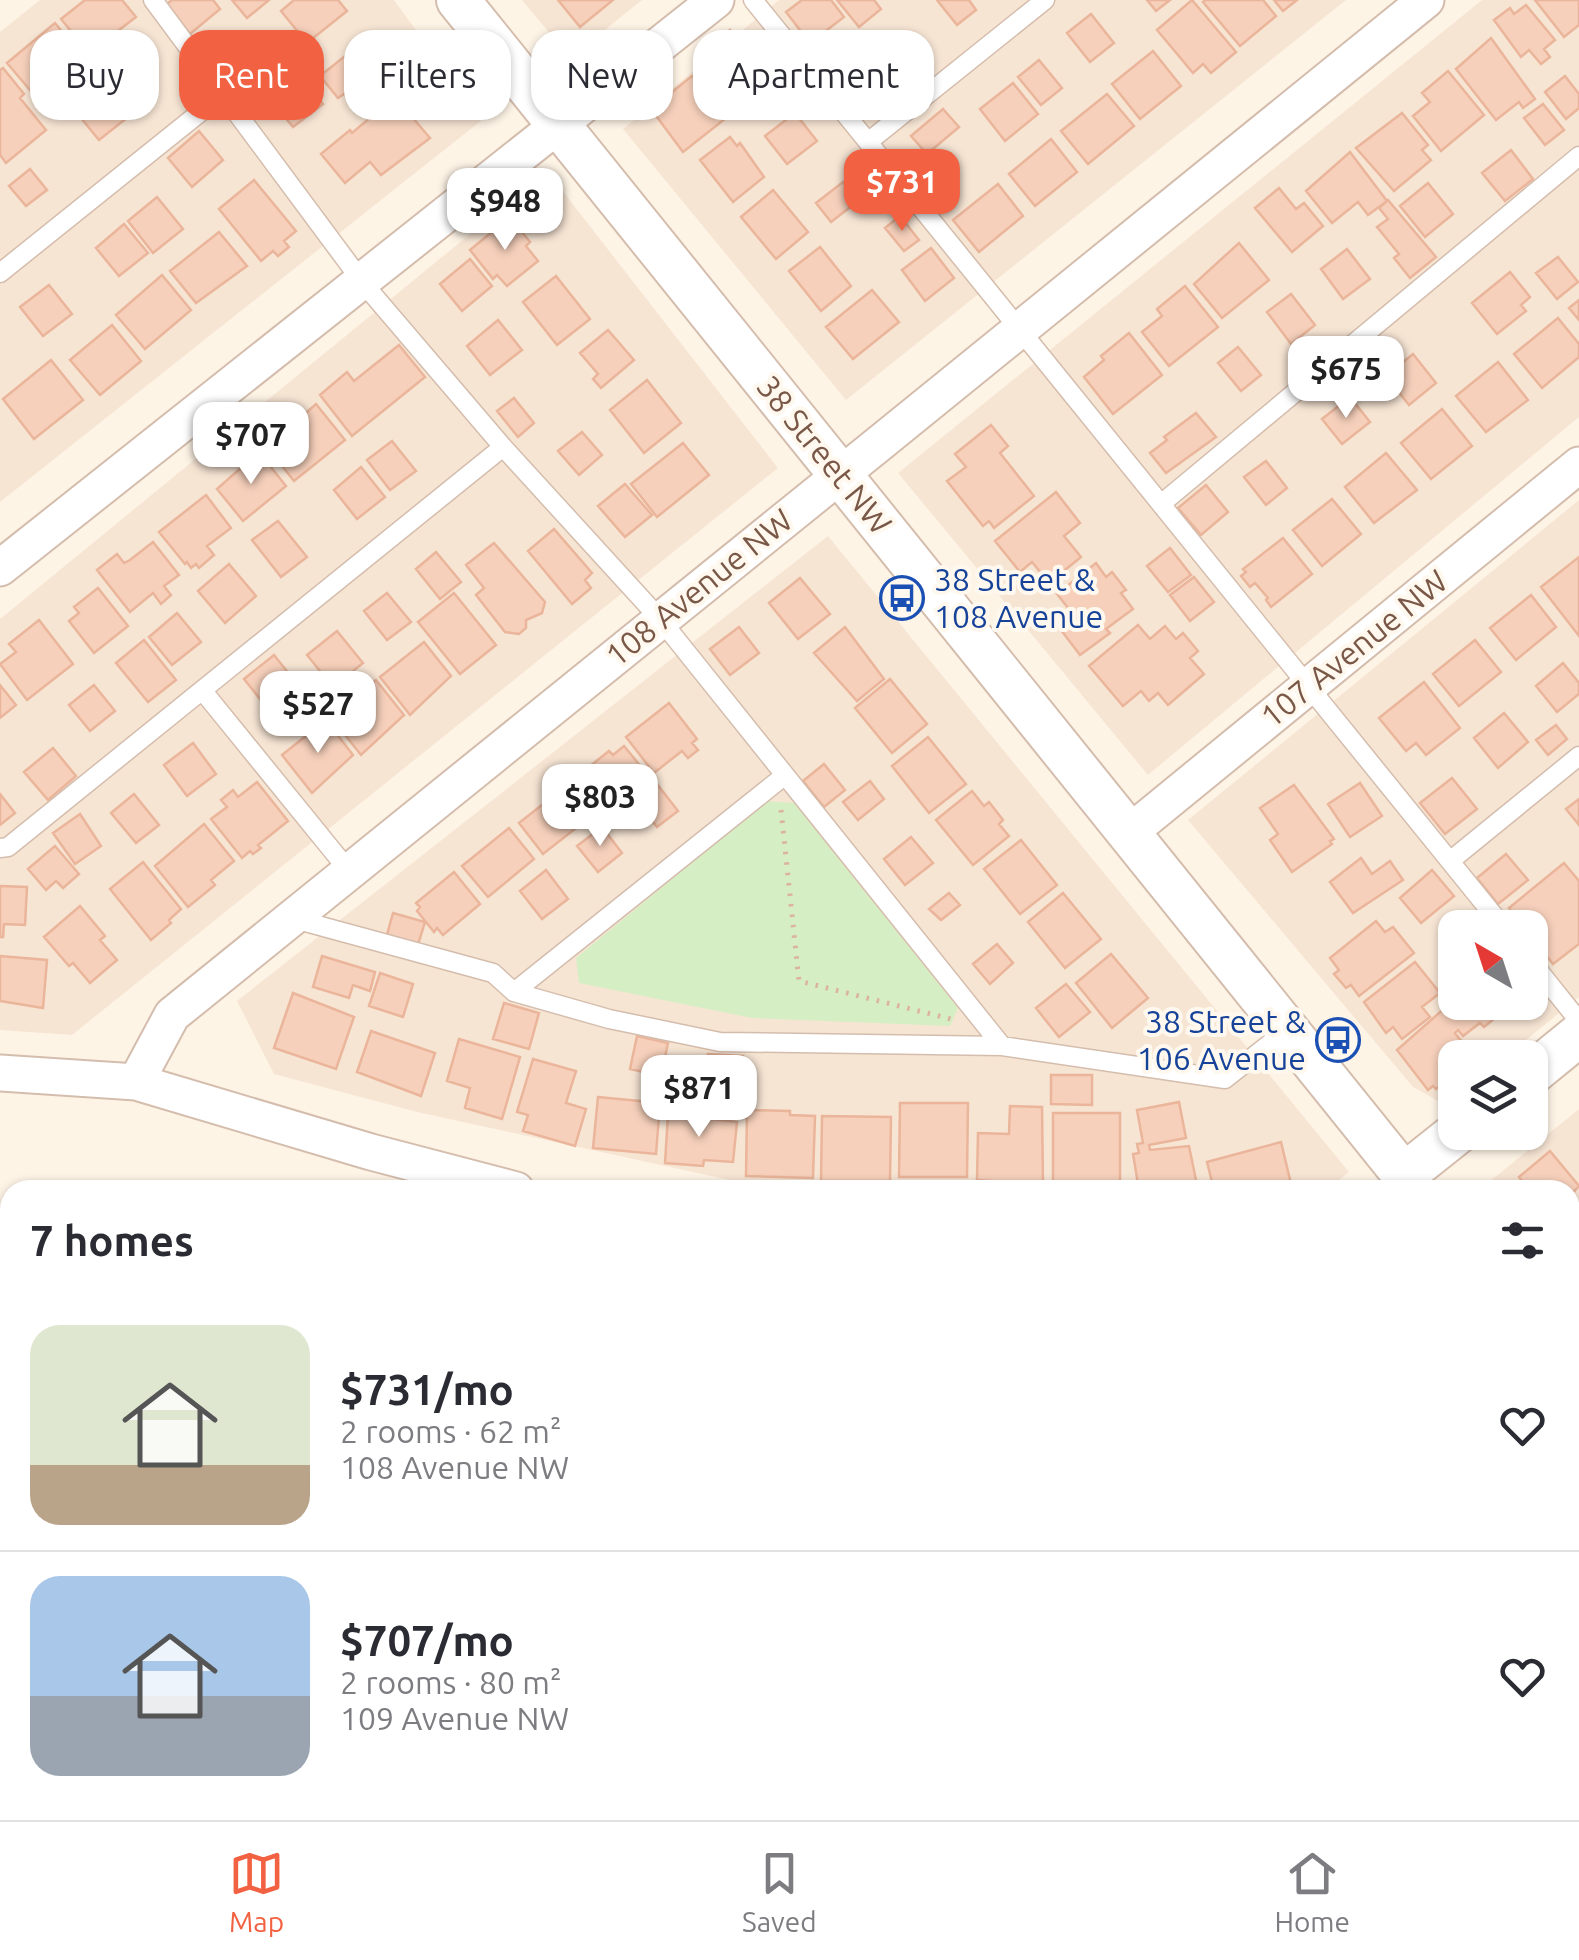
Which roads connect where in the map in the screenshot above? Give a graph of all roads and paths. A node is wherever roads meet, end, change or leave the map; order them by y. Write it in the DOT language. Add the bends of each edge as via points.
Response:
graph roads {
  1 [pos="153,0"];
  2 [pos="458,0"];
  3 [pos="716,0"];
  4 [pos="753,0"];
  5 [pos="1045,0"];
  6 [pos="1426,0"];
  7 [pos="179,35"];
  8 [pos="191,120"];
  9 [pos="242,120"];
  10 [pos="560,125"];
  11 [pos="868,142"];
  12 [pos="1579,156"];
  13 [pos="0,273"];
  14 [pos="363,283"];
  15 [pos="1022,332"];
  16 [pos="503,447"];
  17 [pos="1579,465"];
  18 [pos="840,475"];
  19 [pos="1162,504"];
  20 [pos="0,568"];
  21 [pos="660,619"];
  22 [pos="1309,686"];
  23 [pos="202,690"];
  24 [pos="1579,756"];
  25 [pos="784,776"];
  26 [pos="780,802"];
  27 [pos="1128,833"];
  28 [pos="0,848"];
  29 [pos="1450,861"];
  30 [pos="349,871"];
  31 [pos="1489,910"];
  32 [pos="291,918"];
  33 [pos="1548,982"];
  34 [pos="514,992"];
  35 [pos="954,1019"];
  36 [pos="1579,1020"];
  37 [pos="1287,1030"];
  38 [pos="1579,1035"];
  39 [pos="1002,1046"];
  40 [pos="1548,1060"];
  41 [pos="0,1073"];
  42 [pos="136,1082"];
  43 [pos="1439,1150"];
  44 [pos="478,1180"];
  45 [pos="1398,1180"];
  46 [pos="1407,1180"];
  1 -- 7 [label="lane"];
  2 -- 10 [label="street, 38 Street NW"];
  3 -- 10 [label="street"];
  4 -- 11 [label="lane"];
  5 -- 11 [label="lane"];
  6 -- 15 [label="street, 108 Avenue NW"];
  8 -- 13 [label="lane"];
  9 -- 14 [label="lane"];
  10 -- 14 [label="street"];
  10 -- 18 [label="street, 38 Street NW"];
  11 -- 15 [label="lane"];
  12 -- 19 [label="lane"];
  14 -- 16 [label="lane"];
  14 -- 20 [label="street"];
  15 -- 18 [label="street, 108 Avenue NW"];
  15 -- 19 [label="lane"];
  16 -- 21 [label="lane"];
  16 -- 23 [label="lane"];
  17 -- 22 [label="street, 107 Avenue NW"];
  18 -- 21 [label="street, 108 Avenue NW"];
  18 -- 27 [label="street, 38 Street NW"];
  19 -- 22 [label="lane"];
  21 -- 25 [label="lane"];
  21 -- 30 [label="street, 108 Avenue NW"];
  22 -- 27 [label="street, 107 Avenue NW"];
  22 -- 29 [label="lane"];
  23 -- 28 [label="lane"];
  23 -- 30 [label="lane"];
  24 -- 29 [label="lane"];
  25 -- 34 [label="lane"];
  25 -- 39 [label="lane"];
  26 -- 35 [label="path" via="798,982"];
  27 -- 37 [label="street, 38 Street NW"];
  29 -- 31 [label="lane"];
  30 -- 32 [label="street, 108 Avenue NW"];
  32 -- 34 [label="lane" via="492,972"];
  32 -- 42 [label="street, 108 Avenue NW" via="172,1015"];
  33 -- 36 [label="lane"];
  34 -- 39 [label="lane" via="720,1042"];
  37 -- 39 [label="lane" via="1224,1080"];
  37 -- 45 [label="street, 38 Street NW"];
  38 -- 40 [label="street"];
  41 -- 42 [label="street"];
  42 -- 44 [label="street"];
  43 -- 46 [label="street"];
}
